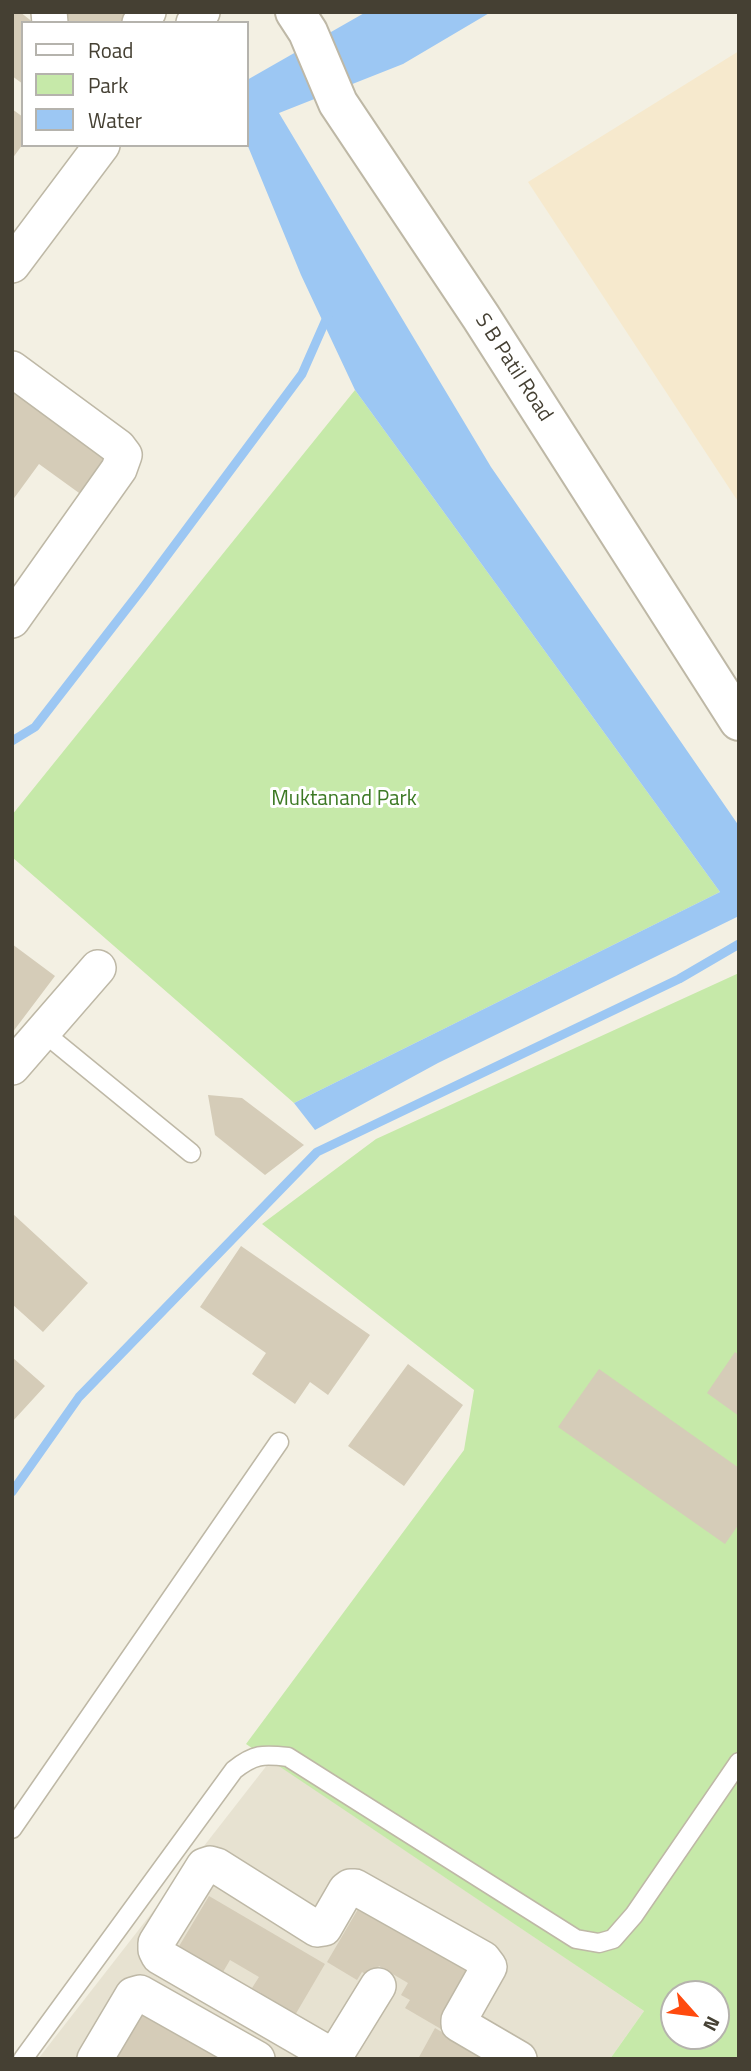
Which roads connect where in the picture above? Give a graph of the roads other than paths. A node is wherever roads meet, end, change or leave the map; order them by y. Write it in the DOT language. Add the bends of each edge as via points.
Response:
graph roads {
  1 [pos="304,19"];
  2 [pos="100,147"];
  3 [pos="12,265"];
  4 [pos="12,369"];
  5 [pos="12,620"];
  6 [pos="739,721"];
  7 [pos="98,968"];
  8 [pos="43,1032"];
  9 [pos="12,1067"];
  10 [pos="191,1153"];
  11 [pos="279,1442"];
  12 [pos="739,1762"];
  13 [pos="12,1829"];
  14 [pos="378,1986"];
  15 [pos="335,2058"];
  16 [pos="23,2059"];
  17 [pos="95,2059"];
  18 [pos="257,2059"];
  19 [pos="519,2059"];
  1 -- 6 [label="street, S B Patil Road" via="338,103"];
  2 -- 3 [label="street"];
  4 -- 5 [label="street" via="124,455 119,469"];
  7 -- 8 [label="street"];
  8 -- 9 [label="street"];
  8 -- 10 [label="lane"];
  11 -- 13 [label="lane"];
  12 -- 16 [label="lane" via="634,1915 613,1939 598,1943 576,1939 288,1757 265,1754 248,1759 234,1770"];
  14 -- 15 [label="street"];
  15 -- 19 [label="street" via="159,1956 156,1942 204,1866 217,1866 317,1930 324,1928 346,1890 355,1887 483,1959 489,1967 459,2024"];
  17 -- 18 [label="street" via="133,1995 141,1993"];
}
